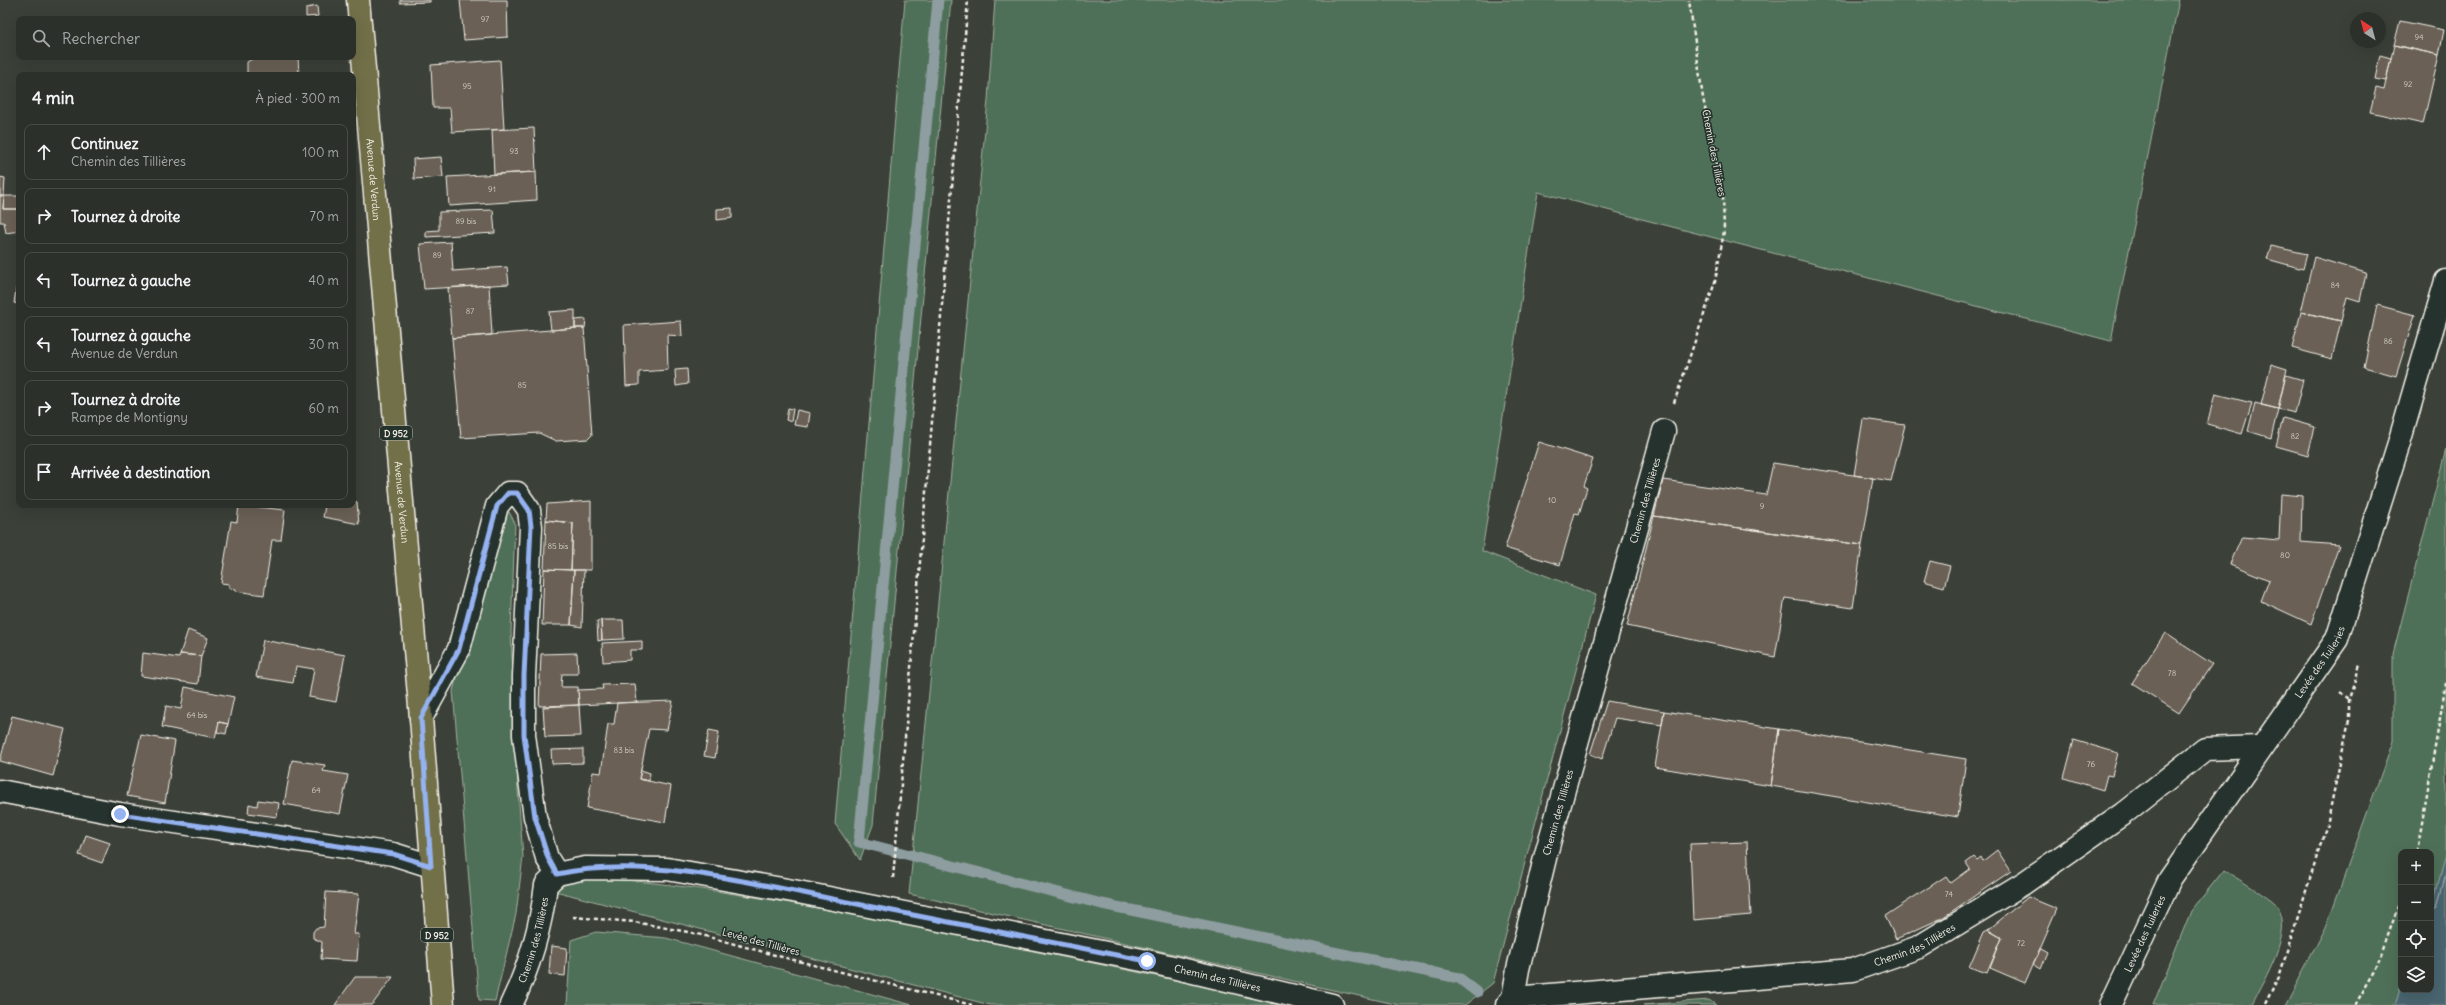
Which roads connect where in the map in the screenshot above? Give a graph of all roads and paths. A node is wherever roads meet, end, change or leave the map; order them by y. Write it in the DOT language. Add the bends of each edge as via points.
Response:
graph roads {
  1 [pos="358,0"];
  2 [pos="968,0"];
  3 [pos="1689,0"];
  4 [pos="2446,282"];
  5 [pos="1664,430"];
  6 [pos="2446,683"];
  7 [pos="2349,698"];
  8 [pos="421,718"];
  9 [pos="2260,747"];
  10 [pos="0,791"];
  11 [pos="2418,849"];
  12 [pos="431,866"];
  13 [pos="557,874"];
  14 [pos="894,877"];
  15 [pos="2398,906"];
  16 [pos="542,913"];
  17 [pos="1510,1001"];
  18 [pos="443,1005"];
  19 [pos="511,1005"];
  20 [pos="972,1005"];
  21 [pos="1332,1005"];
  22 [pos="2111,1005"];
  23 [pos="2265,1005"];
  24 [pos="2355,1005"];
  1 -- 8 [label="main road, Avenue de Verdun / D 952"];
  2 -- 14 [label="path"];
  3 -- 5 [label="path, Chemin des Tillières" via="1703,98 1723,195 1724,232 1715,282"];
  4 -- 9 [label="street, Levée des Tuileries" via="2401,437 2337,639"];
  5 -- 17 [label="street, Chemin des Tillières" via="1546,854"];
  6 -- 11 [label="path"];
  7 -- 23 [label="path" via="2349,720 2327,824 2279,977"];
  8 -- 12 [label="main road, Avenue de Verdun / D 952"];
  8 -- 13 [label="street" via="459,649 497,506 508,493 517,493 529,510 531,526 524,735 535,817 548,858"];
  9 -- 17 [label="street, Chemin des Tillières" via="2205,749 2124,813 2024,883 1919,947 1853,970"];
  9 -- 22 [label="street, Levée des Tuileries" via="2170,879"];
  10 -- 12 [label="street" via="120,814 393,854"];
  12 -- 18 [label="main road, Avenue de Verdun / D 952"];
  13 -- 16 [label="street, Chemin des Tillières" via="546,885"];
  13 -- 21 [label="street, Chemin des Tillières" via="585,868 668,869 1147,961"];
  15 -- 24 [label="path" via="2375,971"];
  16 -- 19 [label="street, Chemin des Tillières" via="536,938"];
  16 -- 20 [label="path, Levée des Tillières" via="635,922 698,934"];
}
